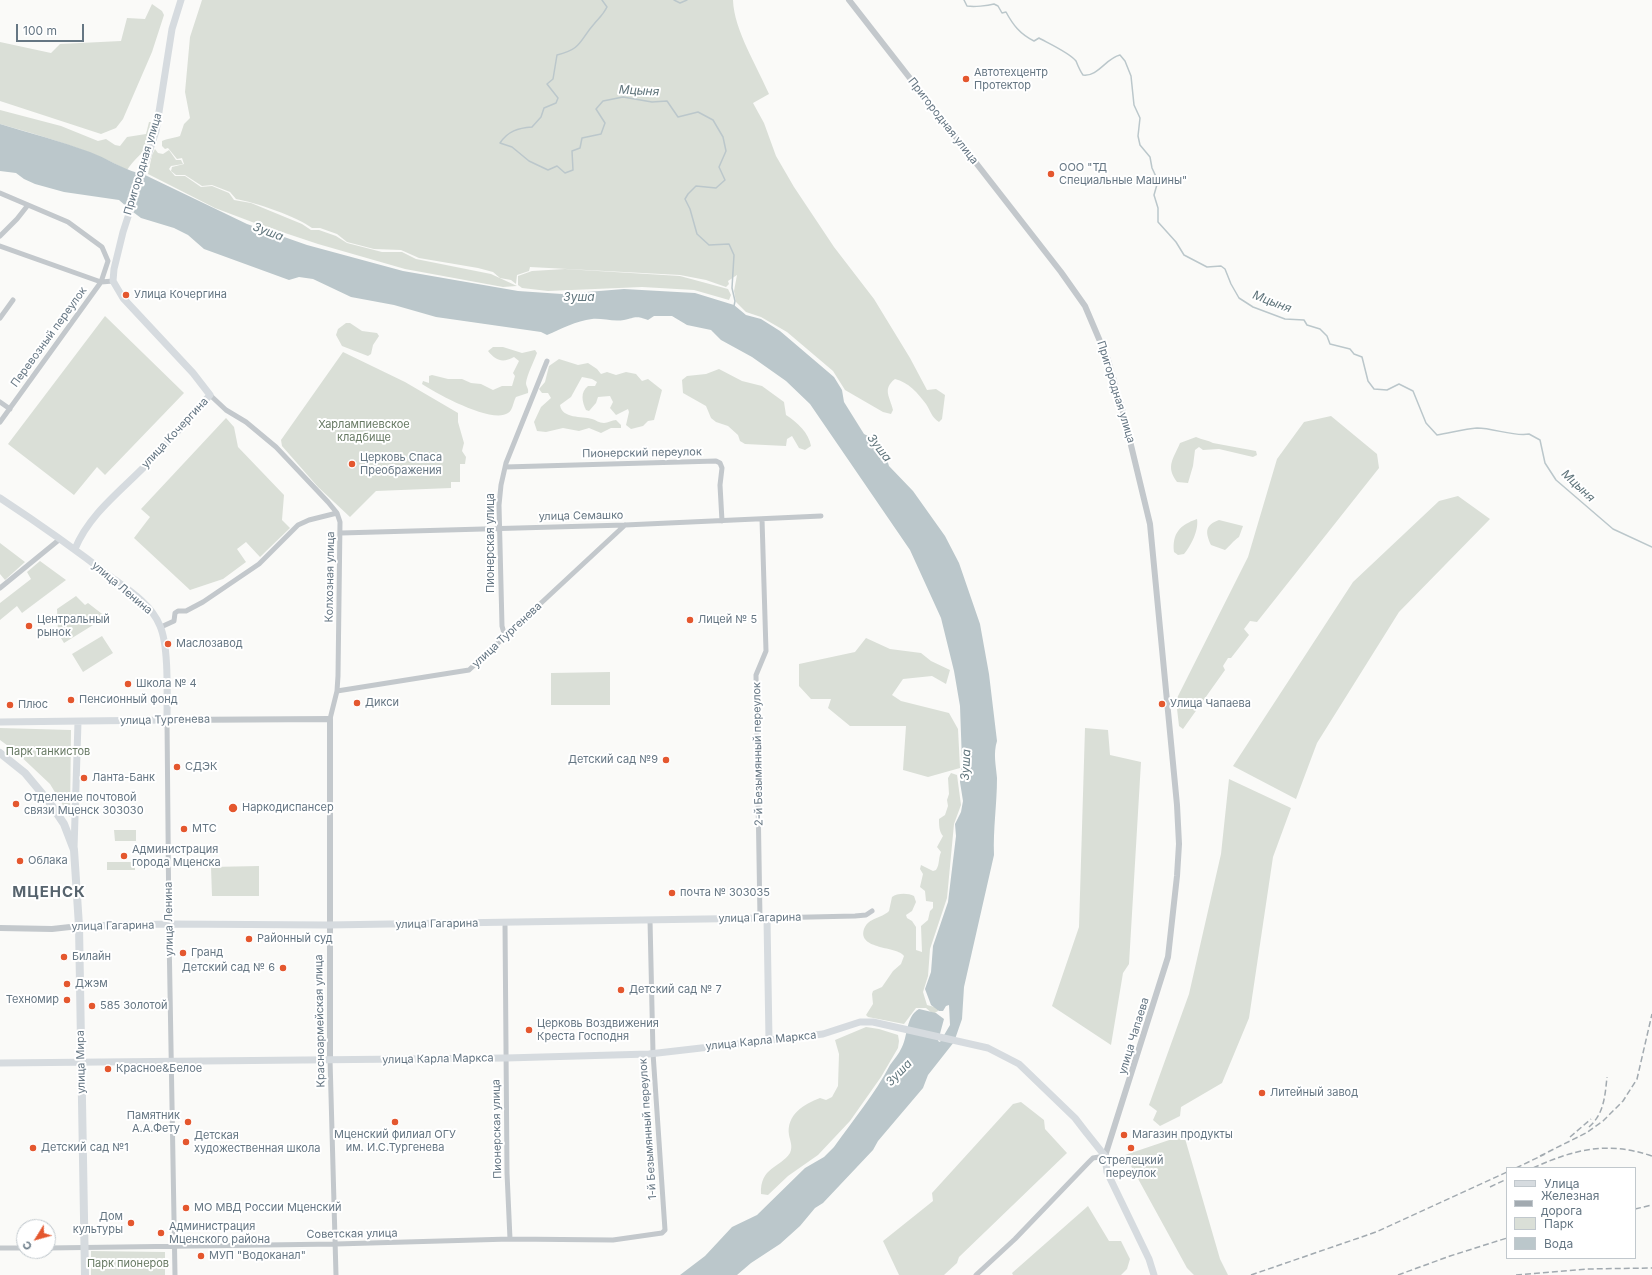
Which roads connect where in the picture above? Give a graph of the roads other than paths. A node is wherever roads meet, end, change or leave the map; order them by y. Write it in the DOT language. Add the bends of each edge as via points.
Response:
graph roads {
  1 [pos="181,0"];
  2 [pos="849,0"];
  3 [pos="0,194"];
  4 [pos="28,205"];
  5 [pos="0,236"];
  6 [pos="0,246"];
  7 [pos="113,281"];
  8 [pos="101,282"];
  9 [pos="13,300"];
  10 [pos="0,318"];
  11 [pos="547,361"];
  12 [pos="210,395"];
  13 [pos="0,402"];
  14 [pos="10,409"];
  15 [pos="0,422"];
  16 [pos="505,467"];
  17 [pos="0,498"];
  18 [pos="337,513"];
  19 [pos="821,516"];
  20 [pos="762,519"];
  21 [pos="722,521"];
  22 [pos="625,525"];
  23 [pos="500,528"];
  24 [pos="341,533"];
  25 [pos="60,539"];
  26 [pos="75,549"];
  27 [pos="0,588"];
  28 [pos="161,627"];
  29 [pos="505,637"];
  30 [pos="337,691"];
  31 [pos="330,719"];
  32 [pos="167,720"];
  33 [pos="0,722"];
  34 [pos="78,722"];
  35 [pos="1171,743"];
  36 [pos="0,753"];
  37 [pos="74,850"];
  38 [pos="872,911"];
  39 [pos="764,918"];
  40 [pos="650,920"];
  41 [pos="505,922"];
  42 [pos="169,924"];
  43 [pos="78,926"];
  44 [pos="328,926"];
  45 [pos="0,928"];
  46 [pos="769,1040"];
  47 [pos="653,1053"];
  48 [pos="506,1058"];
  49 [pos="330,1059"];
  50 [pos="171,1060"];
  51 [pos="81,1062"];
  52 [pos="0,1063"];
  53 [pos="1105,1156"];
  54 [pos="657,1235"];
  55 [pos="510,1239"];
  56 [pos="336,1244"];
  57 [pos="174,1246"];
  58 [pos="86,1247"];
  59 [pos="0,1248"];
  60 [pos="16,1248"];
  61 [pos="56,1248"];
  62 [pos="85,1275"];
  63 [pos="175,1275"];
  64 [pos="336,1275"];
  65 [pos="976,1275"];
  66 [pos="1154,1275"];
  1 -- 7 [label="main road, Пригородная улица" via="172,29 159,113 148,156 122,232"];
  2 -- 35 [label="street, Пригородная улица" via="1061,272 1085,306 1099,337 1123,412 1150,524"];
  3 -- 4 [label="street, Перевозный переулок"];
  4 -- 5 [label="street"];
  4 -- 8 [label="street, Перевозный переулок" via="68,222 102,247 108,261"];
  6 -- 8 [label="street"];
  7 -- 8 [label="street"];
  7 -- 12 [label="main road, улица Кочергина" via="123,298 193,373"];
  8 -- 14 [label="street, Перевозный переулок"];
  9 -- 10 [label="street"];
  11 -- 16 [label="street, Пионерская улица"];
  12 -- 18 [label="street" via="226,410 276,446"];
  12 -- 26 [label="main road, улица Кочергина" via="93,519 81,533"];
  13 -- 14 [label="street"];
  14 -- 15 [label="street, Перевозный переулок"];
  16 -- 21 [label="street, Пионерский переулок" via="716,461 722,468"];
  16 -- 23 [label="street, Пионерская улица" via="499,505"];
  17 -- 25 [label="main road, улица Ленина"];
  18 -- 24 [label="street, Колхозная улица"];
  18 -- 28 [label="street" via="298,525 259,564 203,602 186,611 178,611 175,613 174,621"];
  19 -- 20 [label="street, улица Семашко"];
  20 -- 21 [label="street, улица Семашко"];
  20 -- 39 [label="street, 2-й Безымянный переулок" via="766,651 756,675"];
  21 -- 22 [label="street, улица Семашко"];
  22 -- 23 [label="street, улица Семашко"];
  22 -- 29 [label="street, улица Тургенева"];
  23 -- 24 [label="street, улица Семашко"];
  23 -- 29 [label="street, Пионерская улица" via="502,626"];
  24 -- 30 [label="street, Колхозная улица"];
  25 -- 26 [label="main road, улица Ленина"];
  25 -- 27 [label="street"];
  26 -- 28 [label="main road, улица Ленина" via="143,604 156,617"];
  28 -- 32 [label="main road, улица Ленина"];
  29 -- 30 [label="street, улица Тургенева" via="469,670"];
  30 -- 31 [label="street, Колхозная улица"];
  31 -- 32 [label="street, улица Тургенева"];
  31 -- 44 [label="street, Красноармейская улица"];
  32 -- 34 [label="main road, улица Тургенева"];
  32 -- 42 [label="street, улица Ленина"];
  33 -- 34 [label="main road, улица Тургенева"];
  34 -- 37 [label="main road, улица Мира"];
  35 -- 53 [label="street, улица Чапаева" via="1179,844 1172,938 1161,983"];
  36 -- 37 [label="main road, улица Мира" via="24,773 50,802 64,824"];
  37 -- 43 [label="main road, улица Мира"];
  38 -- 39 [label="street, улица Гагарина" via="866,915 855,916"];
  39 -- 40 [label="main road, улица Гагарина"];
  39 -- 46 [label="main road, 2-й Безымянный переулок"];
  40 -- 41 [label="main road, улица Гагарина"];
  40 -- 47 [label="street, 1-й Безымянный переулок"];
  41 -- 44 [label="main road, улица Гагарина"];
  41 -- 48 [label="street, Пионерская улица"];
  42 -- 43 [label="main road, улица Гагарина"];
  42 -- 44 [label="main road, улица Гагарина"];
  42 -- 50 [label="street, улица Ленина"];
  43 -- 45 [label="street, улица Гагарина" via="52,929"];
  43 -- 51 [label="main road, улица Мира"];
  44 -- 49 [label="street, Красноармейская улица"];
  46 -- 47 [label="main road, улица Карла Маркса"];
  46 -- 53 [label="main road, улица Карла Маркса" via="823,1034 860,1022 873,1022 988,1048 1019,1064 1075,1118"];
  47 -- 48 [label="main road, улица Карла Маркса"];
  47 -- 54 [label="street, 1-й Безымянный переулок" via="665,1230"];
  48 -- 49 [label="main road, улица Карла Маркса"];
  48 -- 55 [label="street, Пионерская улица"];
  49 -- 50 [label="main road, улица Карла Маркса"];
  49 -- 56 [label="street, Красноармейская улица"];
  50 -- 51 [label="main road, улица Карла Маркса"];
  50 -- 57 [label="street, улица Ленина"];
  51 -- 52 [label="main road, улица Карла Маркса"];
  51 -- 58 [label="main road, улица Мира"];
  53 -- 65 [label="street" via="1093,1158 1015,1239"];
  53 -- 66 [label="main road" via="1107,1172 1149,1259"];
  54 -- 55 [label="street, Советская улица" via="613,1240"];
  55 -- 56 [label="street, Советская улица"];
  56 -- 57 [label="street, Советская улица"];
  56 -- 64 [label="street, Красноармейская улица"];
  57 -- 58 [label="street, Советская улица"];
  57 -- 63 [label="street, улица Ленина"];
  58 -- 61 [label="street, Советская улица"];
  58 -- 62 [label="main road, улица Мира"];
  59 -- 60 [label="street"];
}
